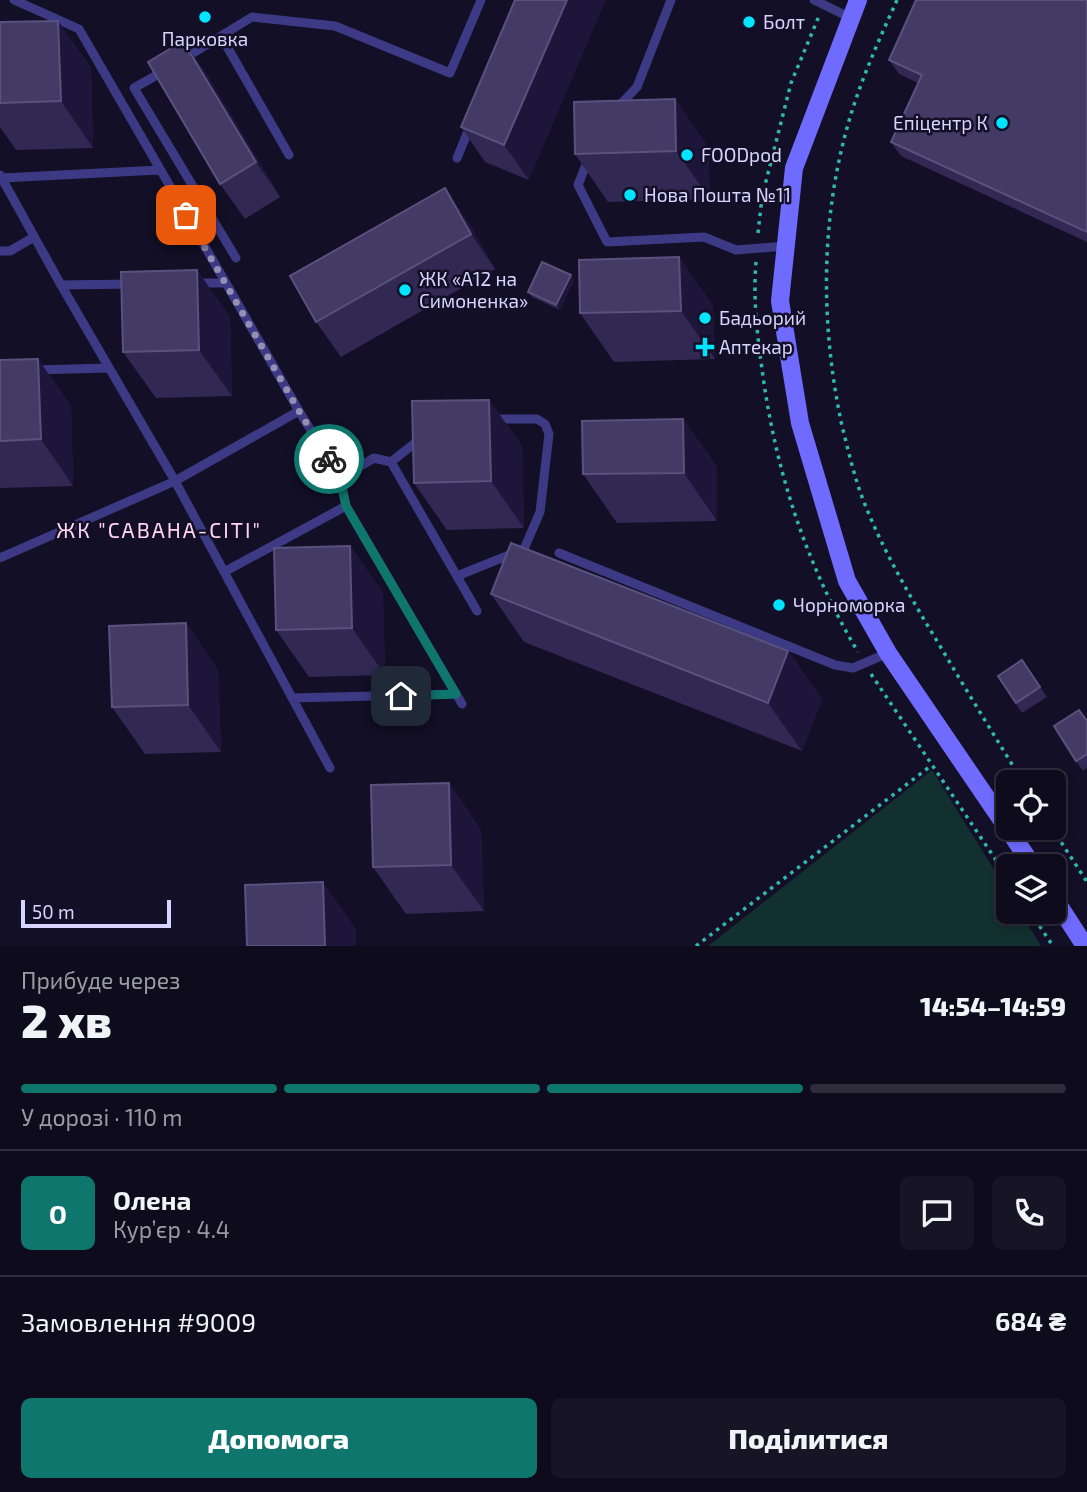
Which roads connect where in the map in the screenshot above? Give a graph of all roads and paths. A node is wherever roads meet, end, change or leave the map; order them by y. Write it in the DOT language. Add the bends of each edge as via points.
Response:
graph roads {
  1 [pos="14,0"];
  2 [pos="481,0"];
  3 [pos="671,0"];
  4 [pos="814,0"];
  5 [pos="858,0"];
  6 [pos="897,0"];
  7 [pos="851,18"];
  8 [pos="79,29"];
  9 [pos="53,30"];
  10 [pos="221,36"];
  11 [pos="178,62"];
  12 [pos="167,69"];
  13 [pos="478,109"];
  14 [pos="610,115"];
  15 [pos="592,149"];
  16 [pos="289,155"];
  17 [pos="457,158"];
  18 [pos="159,170"];
  19 [pos="1,177"];
  20 [pos="34,237"];
  21 [pos="786,247"];
  22 [pos="0,251"];
  23 [pos="236,258"];
  24 [pos="226,283"];
  25 [pos="143,284"];
  26 [pos="184,284"];
  27 [pos="61,285"];
  28 [pos="109,368"];
  29 [pos="27,370"];
  30 [pos="299,411"];
  31 [pos="487,419"];
  32 [pos="431,431"];
  33 [pos="391,462"];
  34 [pos="340,478"];
  35 [pos="175,481"];
  36 [pos="346,506"];
  37 [pos="559,553"];
  38 [pos="0,558"];
  39 [pos="224,572"];
  40 [pos="457,576"];
  41 [pos="477,611"];
  42 [pos="888,653"];
  43 [pos="864,663"];
  44 [pos="456,694"];
  45 [pos="292,698"];
  46 [pos="461,704"];
  47 [pos="932,765"];
  48 [pos="330,768"];
  49 [pos="1016,770"];
  50 [pos="1060,840"];
  51 [pos="1025,854"];
  52 [pos="996,860"];
  53 [pos="1087,882"];
  54 [pos="1066,917"];
  55 [pos="1038,924"];
  56 [pos="696,946"];
  57 [pos="1053,946"];
  58 [pos="1084,946"];
  1 -- 8 [label="lane"];
  2 -- 10 [label="lane" via="450,73 335,26 252,17"];
  3 -- 14 [label="lane" via="636,87"];
  4 -- 7 [label="lane"];
  5 -- 7 [label="street"];
  6 -- 49 [label="path" via="858,92 836,178 826,261 831,366 854,473 882,543"];
  7 -- 21 [label="street" via="794,168"];
  8 -- 9 [label="lane"];
  8 -- 18 [label="lane"];
  10 -- 11 [label="lane"];
  10 -- 16 [label="lane"];
  12 -- 23 [label="lane" via="134,88"];
  13 -- 17 [label="lane"];
  15 -- 21 [label="lane" via="578,186 607,242 704,237 736,250"];
  18 -- 19 [label="lane"];
  18 -- 24 [label="lane"];
  19 -- 20 [label="lane"];
  20 -- 22 [label="lane" via="10,251"];
  20 -- 27 [label="lane"];
  21 -- 42 [label="street" via="780,301 800,423 847,581"];
  24 -- 26 [label="lane"];
  24 -- 30 [label="lane"];
  25 -- 27 [label="lane"];
  27 -- 28 [label="lane"];
  28 -- 29 [label="lane"];
  28 -- 35 [label="lane"];
  30 -- 34 [label="lane"];
  30 -- 35 [label="lane"];
  31 -- 40 [label="lane" via="537,419 545,424 549,434 540,512 524,549"];
  32 -- 33 [label="lane"];
  33 -- 34 [label="lane" via="374,458"];
  33 -- 40 [label="lane"];
  34 -- 36 [label="lane"];
  35 -- 38 [label="lane"];
  35 -- 39 [label="lane"];
  36 -- 39 [label="lane"];
  36 -- 44 [label="lane"];
  37 -- 43 [label="lane" via="835,665 853,668"];
  39 -- 45 [label="lane"];
  40 -- 41 [label="lane"];
  42 -- 43 [label="lane"];
  42 -- 51 [label="street"];
  43 -- 47 [label="path"];
  44 -- 45 [label="lane"];
  44 -- 46 [label="lane"];
  45 -- 48 [label="lane"];
  47 -- 52 [label="path"];
  47 -- 56 [label="path"];
  50 -- 53 [label="path"];
  54 -- 58 [label="street"];
  55 -- 57 [label="path"];
}
